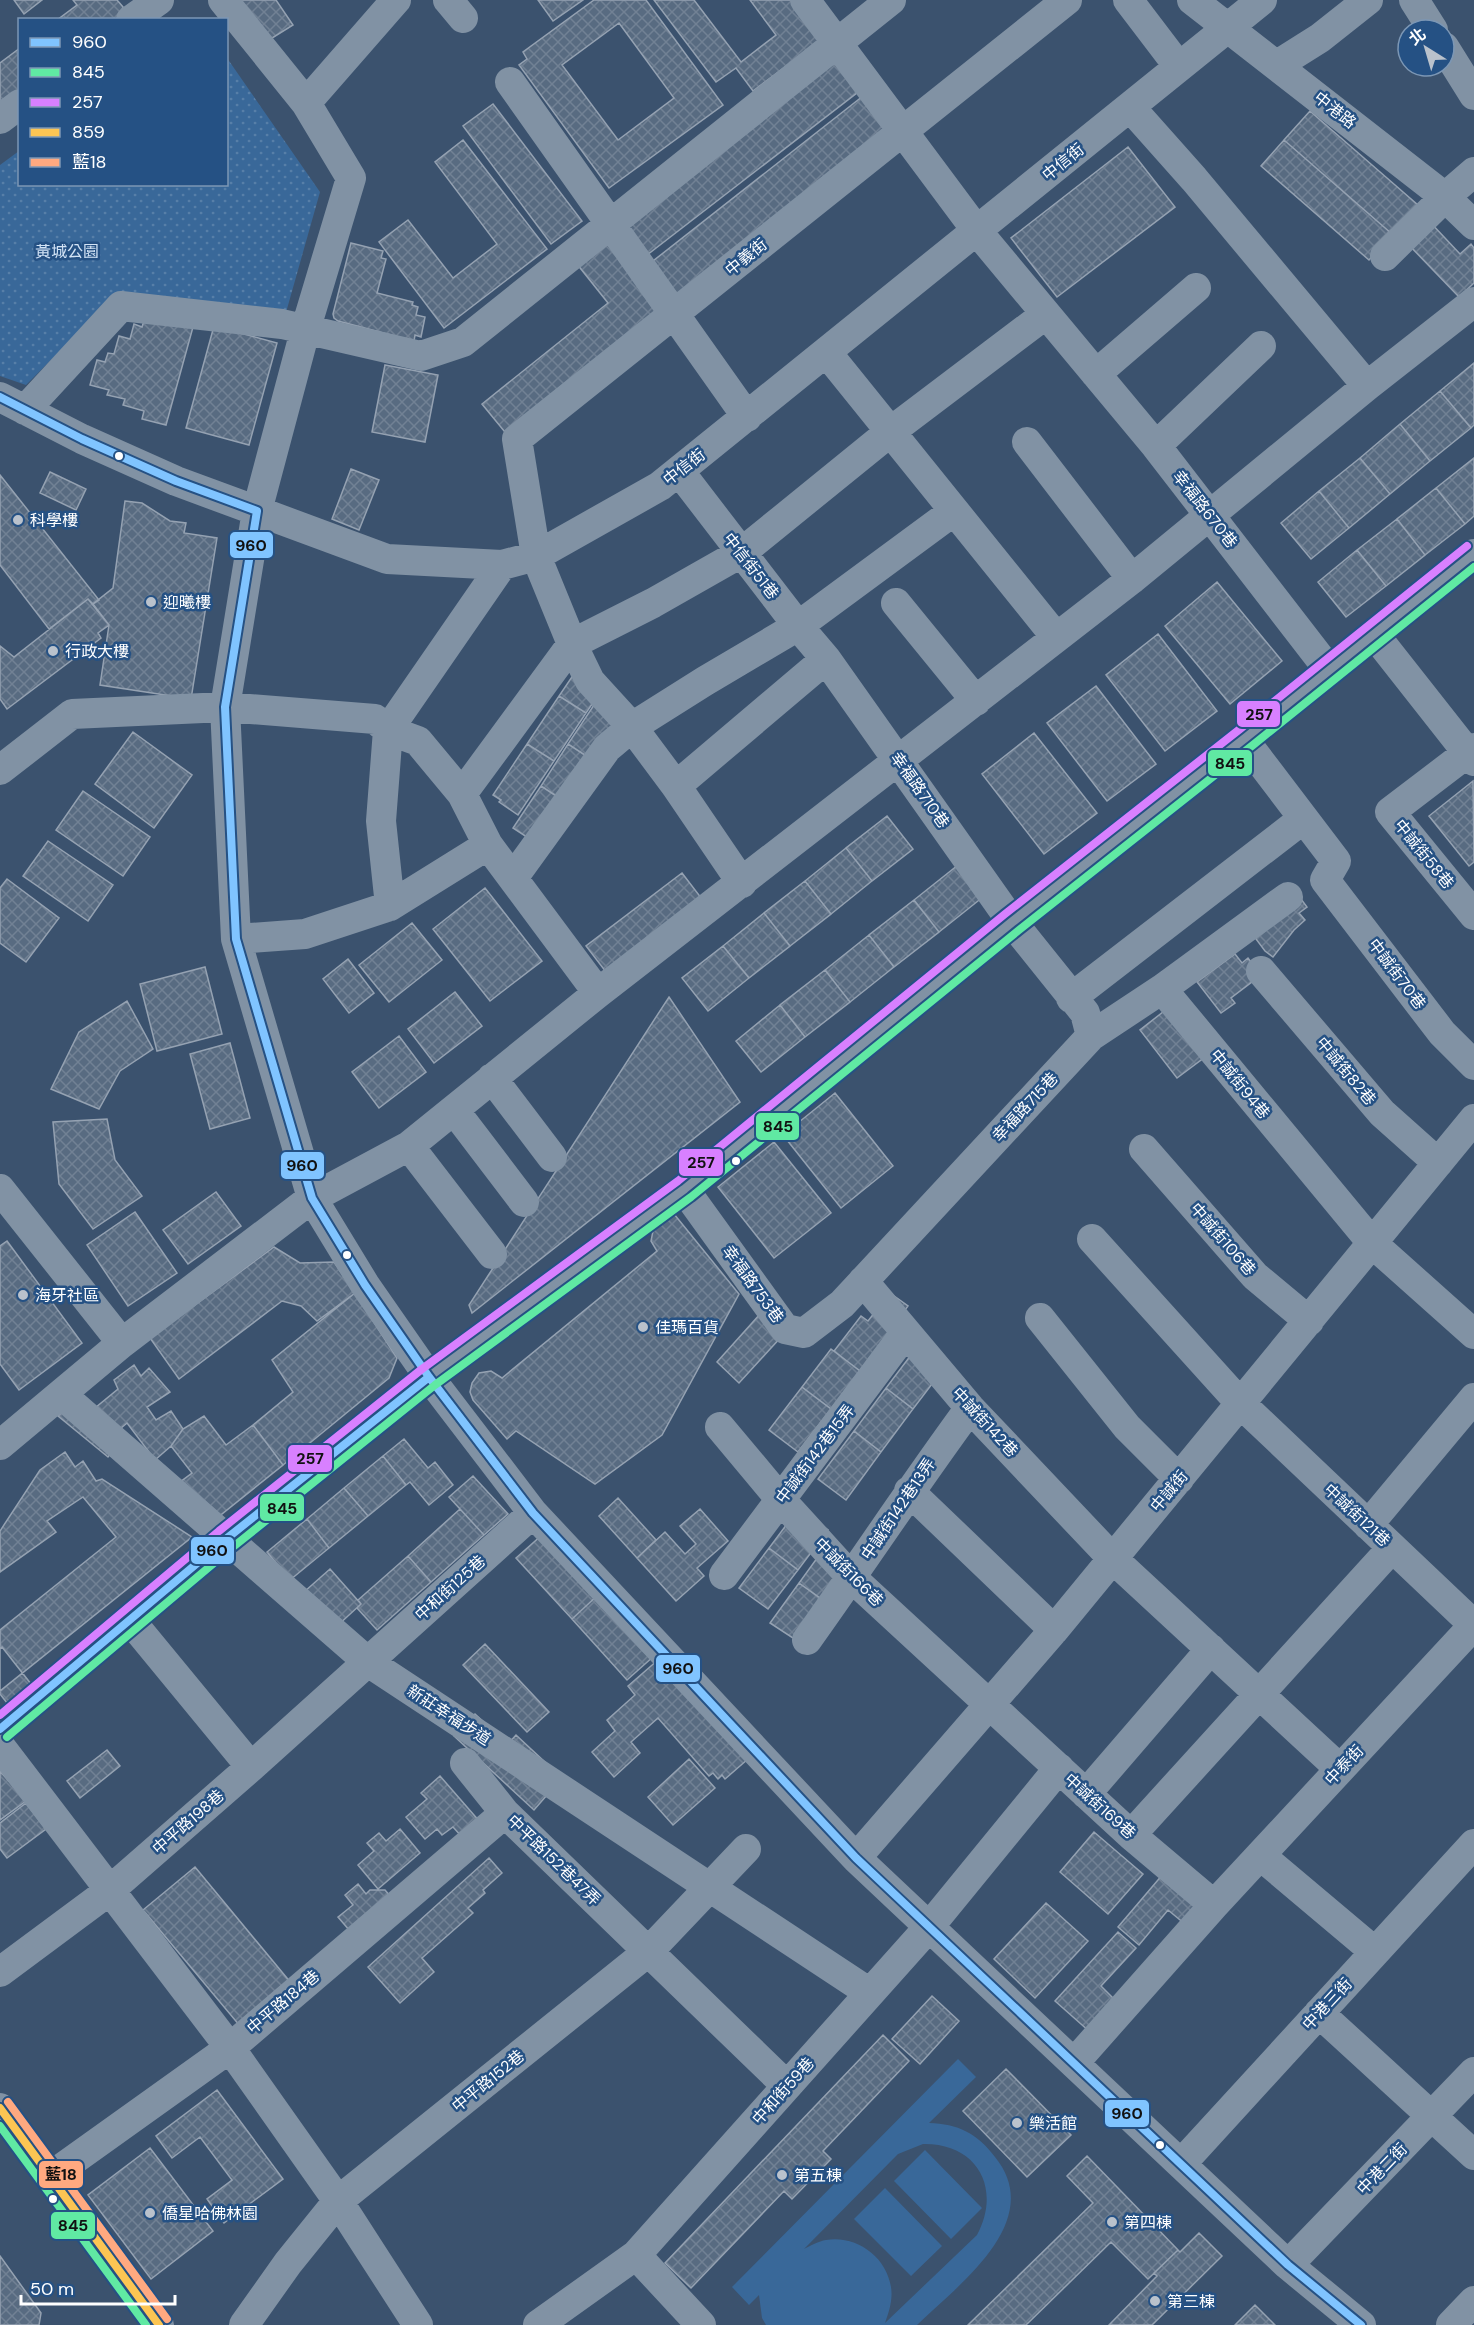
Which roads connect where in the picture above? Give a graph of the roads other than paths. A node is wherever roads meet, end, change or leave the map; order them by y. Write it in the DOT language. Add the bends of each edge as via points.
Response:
graph roads {
  1 [pos="223,0"];
  2 [pos="396,0"];
  3 [pos="805,0"];
  4 [pos="891,0"];
  5 [pos="1067,0"];
  6 [pos="1128,0"];
  7 [pos="1192,0"];
  8 [pos="1262,0"];
  9 [pos="1368,0"];
  10 [pos="1414,0"];
  11 [pos="1425,18"];
  12 [pos="1227,26"];
  13 [pos="838,42"];
  14 [pos="1277,65"];
  15 [pos="1456,66"];
  16 [pos="1179,67"];
  17 [pos="510,82"];
  18 [pos="1474,95"];
  19 [pos="306,103"];
  20 [pos="18,105"];
  21 [pos="1130,108"];
  22 [pos="0,118"];
  23 [pos="903,132"];
  24 [pos="1474,172"];
  25 [pos="1445,197"];
  26 [pos="610,224"];
  27 [pos="1474,225"];
  28 [pos="977,231"];
  29 [pos="1385,256"];
  30 [pos="1196,288"];
  31 [pos="1474,302"];
  32 [pos="1046,314"];
  33 [pos="674,315"];
  34 [pos="305,331"];
  35 [pos="1261,346"];
  36 [pos="827,353"];
  37 [pos="1096,374"];
  38 [pos="1367,386"];
  39 [pos="12,404"];
  40 [pos="747,417"];
  41 [pos="890,432"];
  42 [pos="1027,442"];
  43 [pos="1156,446"];
  44 [pos="679,471"];
  45 [pos="257,511"];
  46 [pos="1210,514"];
  47 [pos="960,518"];
  48 [pos="741,553"];
  49 [pos="1474,554"];
  50 [pos="536,556"];
  51 [pos="502,566"];
  52 [pos="1132,579"];
  53 [pos="896,603"];
  54 [pos="798,626"];
  55 [pos="1374,634"];
  56 [pos="1056,637"];
  57 [pos="572,644"];
  58 [pos="826,659"];
  59 [pos="1329,670"];
  60 [pos="976,701"];
  61 [pos="225,707"];
  62 [pos="632,727"];
  63 [pos="388,729"];
  64 [pos="1244,740"];
  65 [pos="1472,754"];
  66 [pos="900,761"];
  67 [pos="0,770"];
  68 [pos="676,786"];
  69 [pos="462,794"];
  70 [pos="1303,819"];
  71 [pos="488,845"];
  72 [pos="513,878"];
  73 [pos="742,883"];
  74 [pos="1288,897"];
  75 [pos="390,906"];
  76 [pos="1474,915"];
  77 [pos="1011,921"];
  78 [pos="236,939"];
  79 [pos="1262,971"];
  80 [pos="1162,988"];
  81 [pos="598,993"];
  82 [pos="1071,998"];
  83 [pos="1091,1036"];
  84 [pos="1474,1065"];
  85 [pos="492,1078"];
  86 [pos="454,1110"];
  87 [pos="1474,1119"];
  88 [pos="409,1146"];
  89 [pos="1144,1149"];
  90 [pos="552,1157"];
  91 [pos="1438,1163"];
  92 [pos="0,1189"];
  93 [pos="684,1189"];
  94 [pos="312,1198"];
  95 [pos="524,1202"];
  96 [pos="1092,1239"];
  97 [pos="1373,1244"];
  98 [pos="492,1254"];
  99 [pos="863,1281"];
  100 [pos="1040,1318"];
  101 [pos="1310,1321"];
  102 [pos="906,1332"];
  103 [pos="1474,1334"];
  104 [pos="122,1343"];
  105 [pos="429,1377"];
  106 [pos="62,1395"];
  107 [pos="1474,1398"];
  108 [pos="1241,1404"];
  109 [pos="970,1407"];
  110 [pos="720,1427"];
  111 [pos="7,1430"];
  112 [pos="1179,1479"];
  113 [pos="909,1491"];
  114 [pos="781,1500"];
  115 [pos="533,1513"];
  116 [pos="1368,1525"];
  117 [pos="226,1539"];
  118 [pos="1392,1548"];
  119 [pos="1113,1558"];
  120 [pos="724,1575"];
  121 [pos="852,1578"];
  122 [pos="130,1620"];
  123 [pos="1474,1625"];
  124 [pos="1054,1630"];
  125 [pos="807,1640"];
  126 [pos="1210,1649"];
  127 [pos="368,1662"];
  128 [pos="1258,1693"];
  129 [pos="990,1704"];
  130 [pos="0,1729"];
  131 [pos="0,1746"];
  132 [pos="465,1763"];
  133 [pos="251,1767"];
  134 [pos="1059,1768"];
  135 [pos="1340,1769"];
  136 [pos="1086,1794"];
  137 [pos="504,1813"];
  138 [pos="1131,1835"];
  139 [pos="746,1849"];
  140 [pos="1472,1852"];
  141 [pos="1261,1856"];
  142 [pos="856,1858"];
  143 [pos="710,1886"];
  144 [pos="109,1891"];
  145 [pos="1214,1905"];
  146 [pos="929,1927"];
  147 [pos="649,1951"];
  148 [pos="1375,1952"];
  149 [pos="0,1972"];
  150 [pos="870,1993"];
  151 [pos="1319,2013"];
  152 [pos="230,2048"];
  153 [pos="1074,2063"];
  154 [pos="1474,2072"];
  155 [pos="787,2086"];
  156 [pos="0,2108"];
  157 [pos="1432,2118"];
  158 [pos="1474,2156"];
  159 [pos="1181,2164"];
  160 [pos="51,2176"];
  161 [pos="338,2201"];
  162 [pos="636,2255"];
  163 [pos="1288,2265"];
  164 [pos="1474,2301"];
  165 [pos="693,2322"];
  166 [pos="159,2325"];
  167 [pos="244,2325"];
  168 [pos="418,2325"];
  169 [pos="538,2325"];
  170 [pos="1361,2325"];
  171 [pos="1451,2325"];
  1 -- 19 [label="street"];
  2 -- 19 [label="street"];
  3 -- 13 [label="street, 幸福路670巷"];
  4 -- 13 [label="street"];
  5 -- 23 [label="street, 中義街"];
  6 -- 16 [label="street"];
  7 -- 12 [label="street, 中港路"];
  8 -- 12 [label="street, 中信街"];
  9 -- 14 [label="street" via="1320,38"];
  10 -- 11 [label="street"];
  12 -- 14 [label="street, 中港路"];
  12 -- 16 [label="street, 中信街"];
  13 -- 23 [label="street, 幸福路670巷"];
  13 -- 26 [label="street"];
  14 -- 25 [label="street, 中港路"];
  15 -- 18 [label="street"];
  16 -- 21 [label="street, 中信街"];
  17 -- 26 [label="street"];
  19 -- 34 [label="street" via="351,178"];
  20 -- 22 [label="street"];
  21 -- 28 [label="street, 中信街"];
  21 -- 38 [label="street"];
  23 -- 28 [label="street, 幸福路670巷"];
  23 -- 33 [label="street, 中義街"];
  24 -- 25 [label="street"];
  25 -- 27 [label="street, 中港路"];
  25 -- 29 [label="street"];
  26 -- 33 [label="street"];
  26 -- 34 [label="street" via="462,342 422,356"];
  28 -- 32 [label="street, 幸福路670巷"];
  28 -- 36 [label="street, 中信街"];
  30 -- 37 [label="street"];
  31 -- 38 [label="street"];
  32 -- 37 [label="street, 幸福路670巷"];
  32 -- 41 [label="street"];
  33 -- 40 [label="street"];
  33 -- 50 [label="street, 中義街" via="517,439"];
  34 -- 39 [label="street" via="282,324 121,306"];
  34 -- 45 [label="street"];
  35 -- 43 [label="street"];
  36 -- 40 [label="street, 中信街"];
  36 -- 41 [label="street"];
  37 -- 43 [label="street, 幸福路670巷"];
  38 -- 46 [label="street"];
  39 -- 45 [label="street, 中信街" via="176,481"];
  40 -- 44 [label="street, 中信街"];
  41 -- 47 [label="street"];
  41 -- 48 [label="street"];
  42 -- 52 [label="street"];
  43 -- 46 [label="street, 幸福路670巷"];
  44 -- 48 [label="street, 中信街51巷"];
  44 -- 50 [label="street, 中信街" via="660,486"];
  45 -- 51 [label="street, 中信街" via="387,558"];
  45 -- 61 [label="street"];
  46 -- 52 [label="street"];
  46 -- 59 [label="street, 幸福路670巷"];
  47 -- 54 [label="street"];
  47 -- 56 [label="street"];
  48 -- 54 [label="street, 中信街51巷"];
  48 -- 57 [label="street"];
  49 -- 55 [label="street"];
  50 -- 51 [label="street, 中信街"];
  50 -- 57 [label="street"];
  51 -- 63 [label="street"];
  52 -- 56 [label="street"];
  53 -- 60 [label="street"];
  54 -- 58 [label="street, 中信街51巷"];
  54 -- 62 [label="street"];
  55 -- 59 [label="street"];
  55 -- 65 [label="street"];
  56 -- 60 [label="street"];
  57 -- 62 [label="street" via="590,681"];
  57 -- 69 [label="street"];
  58 -- 66 [label="street, 幸福路710巷"];
  58 -- 68 [label="street"];
  59 -- 64 [label="street"];
  60 -- 66 [label="street"];
  61 -- 63 [label="street" via="375,718"];
  61 -- 67 [label="street" via="72,714"];
  61 -- 78 [label="street"];
  62 -- 68 [label="street"];
  62 -- 72 [label="street" via="607,748"];
  63 -- 69 [label="street" via="418,741"];
  63 -- 75 [label="street" via="381,821"];
  64 -- 70 [label="street"];
  64 -- 77 [label="street"];
  65 -- 76 [label="street, 中誠街58巷" via="1390,812"];
  66 -- 73 [label="street"];
  66 -- 77 [label="street, 幸福路710巷"];
  68 -- 73 [label="street"];
  69 -- 71 [label="street"];
  70 -- 82 [label="street"];
  70 -- 84 [label="street, 中誠街70巷" via="1336,861 1325,880 1442,1034"];
  71 -- 72 [label="street"];
  71 -- 75 [label="street"];
  72 -- 81 [label="street"];
  73 -- 81 [label="street"];
  74 -- 80 [label="street"];
  75 -- 78 [label="street" via="305,934"];
  77 -- 82 [label="street"];
  77 -- 93 [label="street"];
  78 -- 94 [label="street"];
  79 -- 91 [label="street, 中誠街82巷" via="1382,1113"];
  80 -- 83 [label="street"];
  80 -- 97 [label="street, 中誠街94巷"];
  81 -- 85 [label="street"];
  82 -- 83 [label="street" via="1085,1013"];
  83 -- 99 [label="street, 幸福路715巷"];
  85 -- 86 [label="street"];
  85 -- 90 [label="street"];
  86 -- 88 [label="street"];
  86 -- 95 [label="street"];
  87 -- 91 [label="street, 中誠街"];
  88 -- 94 [label="street"];
  88 -- 98 [label="street"];
  89 -- 101 [label="street, 中誠街106巷" via="1255,1276"];
  91 -- 97 [label="street, 中誠街"];
  92 -- 104 [label="street"];
  93 -- 99 [label="street, 幸福路753巷" via="785,1329 804,1333 842,1304"];
  93 -- 105 [label="street"];
  94 -- 104 [label="street"];
  94 -- 105 [label="street" via="365,1285"];
  96 -- 108 [label="street, 中誠街121巷"];
  97 -- 101 [label="street, 中誠街"];
  97 -- 103 [label="street, 中誠街94巷"];
  99 -- 102 [label="street, 中誠街142巷"];
  100 -- 112 [label="street" via="1127,1427"];
  101 -- 108 [label="street, 中誠街"];
  102 -- 109 [label="street, 中誠街142巷"];
  102 -- 114 [label="street, 中誠街142巷15弄"];
  104 -- 106 [label="street"];
  105 -- 115 [label="street"];
  105 -- 117 [label="street"];
  106 -- 111 [label="street"];
  106 -- 117 [label="street, 新莊幸福步道"];
  107 -- 116 [label="street"];
  108 -- 112 [label="street, 中誠街"];
  108 -- 116 [label="street, 中誠街121巷"];
  109 -- 113 [label="street, 中誠街142巷13弄"];
  109 -- 119 [label="street, 中誠街142巷"];
  110 -- 114 [label="street, 中誠街166巷"];
  112 -- 119 [label="street, 中誠街"];
  113 -- 121 [label="street, 中誠街142巷13弄"];
  113 -- 124 [label="street"];
  114 -- 120 [label="street, 中誠街142巷15弄"];
  114 -- 121 [label="street, 中誠街166巷"];
  115 -- 127 [label="street, 中和街125巷"];
  115 -- 142 [label="street"];
  116 -- 118 [label="street, 中誠街121巷"];
  117 -- 122 [label="street"];
  117 -- 127 [label="street, 新莊幸福步道"];
  118 -- 123 [label="street, 中誠街121巷"];
  118 -- 128 [label="street"];
  119 -- 124 [label="street, 中誠街"];
  119 -- 126 [label="street, 中誠街142巷"];
  121 -- 125 [label="street, 中誠街142巷13弄"];
  121 -- 129 [label="street, 中誠街166巷"];
  122 -- 130 [label="street"];
  122 -- 133 [label="street"];
  123 -- 135 [label="street, 中泰街"];
  124 -- 129 [label="street, 中誠街"];
  126 -- 128 [label="street, 中誠街142巷"];
  126 -- 136 [label="street"];
  127 -- 133 [label="street, 中平路198巷"];
  127 -- 143 [label="street, 新莊幸福步道"];
  128 -- 135 [label="street, 中誠街142巷"];
  128 -- 138 [label="street"];
  129 -- 134 [label="street, 中誠街169巷"];
  129 -- 142 [label="street, 中誠街"];
  131 -- 144 [label="street"];
  132 -- 137 [label="street, 中平路152巷47弄"];
  133 -- 144 [label="street, 中平路198巷"];
  134 -- 136 [label="street, 中誠街169巷"];
  134 -- 146 [label="street, 中和街59巷"];
  135 -- 141 [label="street, 中泰街"];
  136 -- 138 [label="street, 中誠街169巷"];
  137 -- 147 [label="street, 中平路152巷47弄"];
  137 -- 152 [label="street, 中平路184巷"];
  138 -- 145 [label="street, 中誠街169巷"];
  139 -- 143 [label="street, 中平路152巷"];
  140 -- 148 [label="street, 中港三街"];
  141 -- 145 [label="street, 中泰街"];
  141 -- 148 [label="street"];
  142 -- 146 [label="street"];
  143 -- 147 [label="street, 中平路152巷"];
  143 -- 150 [label="street, 新莊幸福步道"];
  144 -- 149 [label="street, 中平路198巷"];
  144 -- 152 [label="street"];
  145 -- 153 [label="street, 中泰街"];
  146 -- 150 [label="street, 中和街59巷"];
  146 -- 153 [label="street"];
  147 -- 155 [label="street, 中平路152巷47弄"];
  147 -- 161 [label="street, 中平路152巷"];
  148 -- 151 [label="street, 中港三街"];
  150 -- 155 [label="street, 中和街59巷"];
  151 -- 157 [label="street"];
  151 -- 159 [label="street, 中港三街"];
  152 -- 160 [label="street, 中平路184巷"];
  152 -- 161 [label="street"];
  153 -- 159 [label="street"];
  154 -- 157 [label="street, 中港二街"];
  155 -- 162 [label="street, 中和街59巷"];
  156 -- 160 [label="street"];
  157 -- 158 [label="street"];
  157 -- 163 [label="street, 中港二街"];
  159 -- 163 [label="street"];
  160 -- 166 [label="street"];
  161 -- 167 [label="street, 中平路152巷"];
  161 -- 168 [label="street"];
  162 -- 165 [label="street"];
  162 -- 169 [label="street, 中和街59巷"];
  163 -- 170 [label="street"];
  164 -- 171 [label="street"];
}
